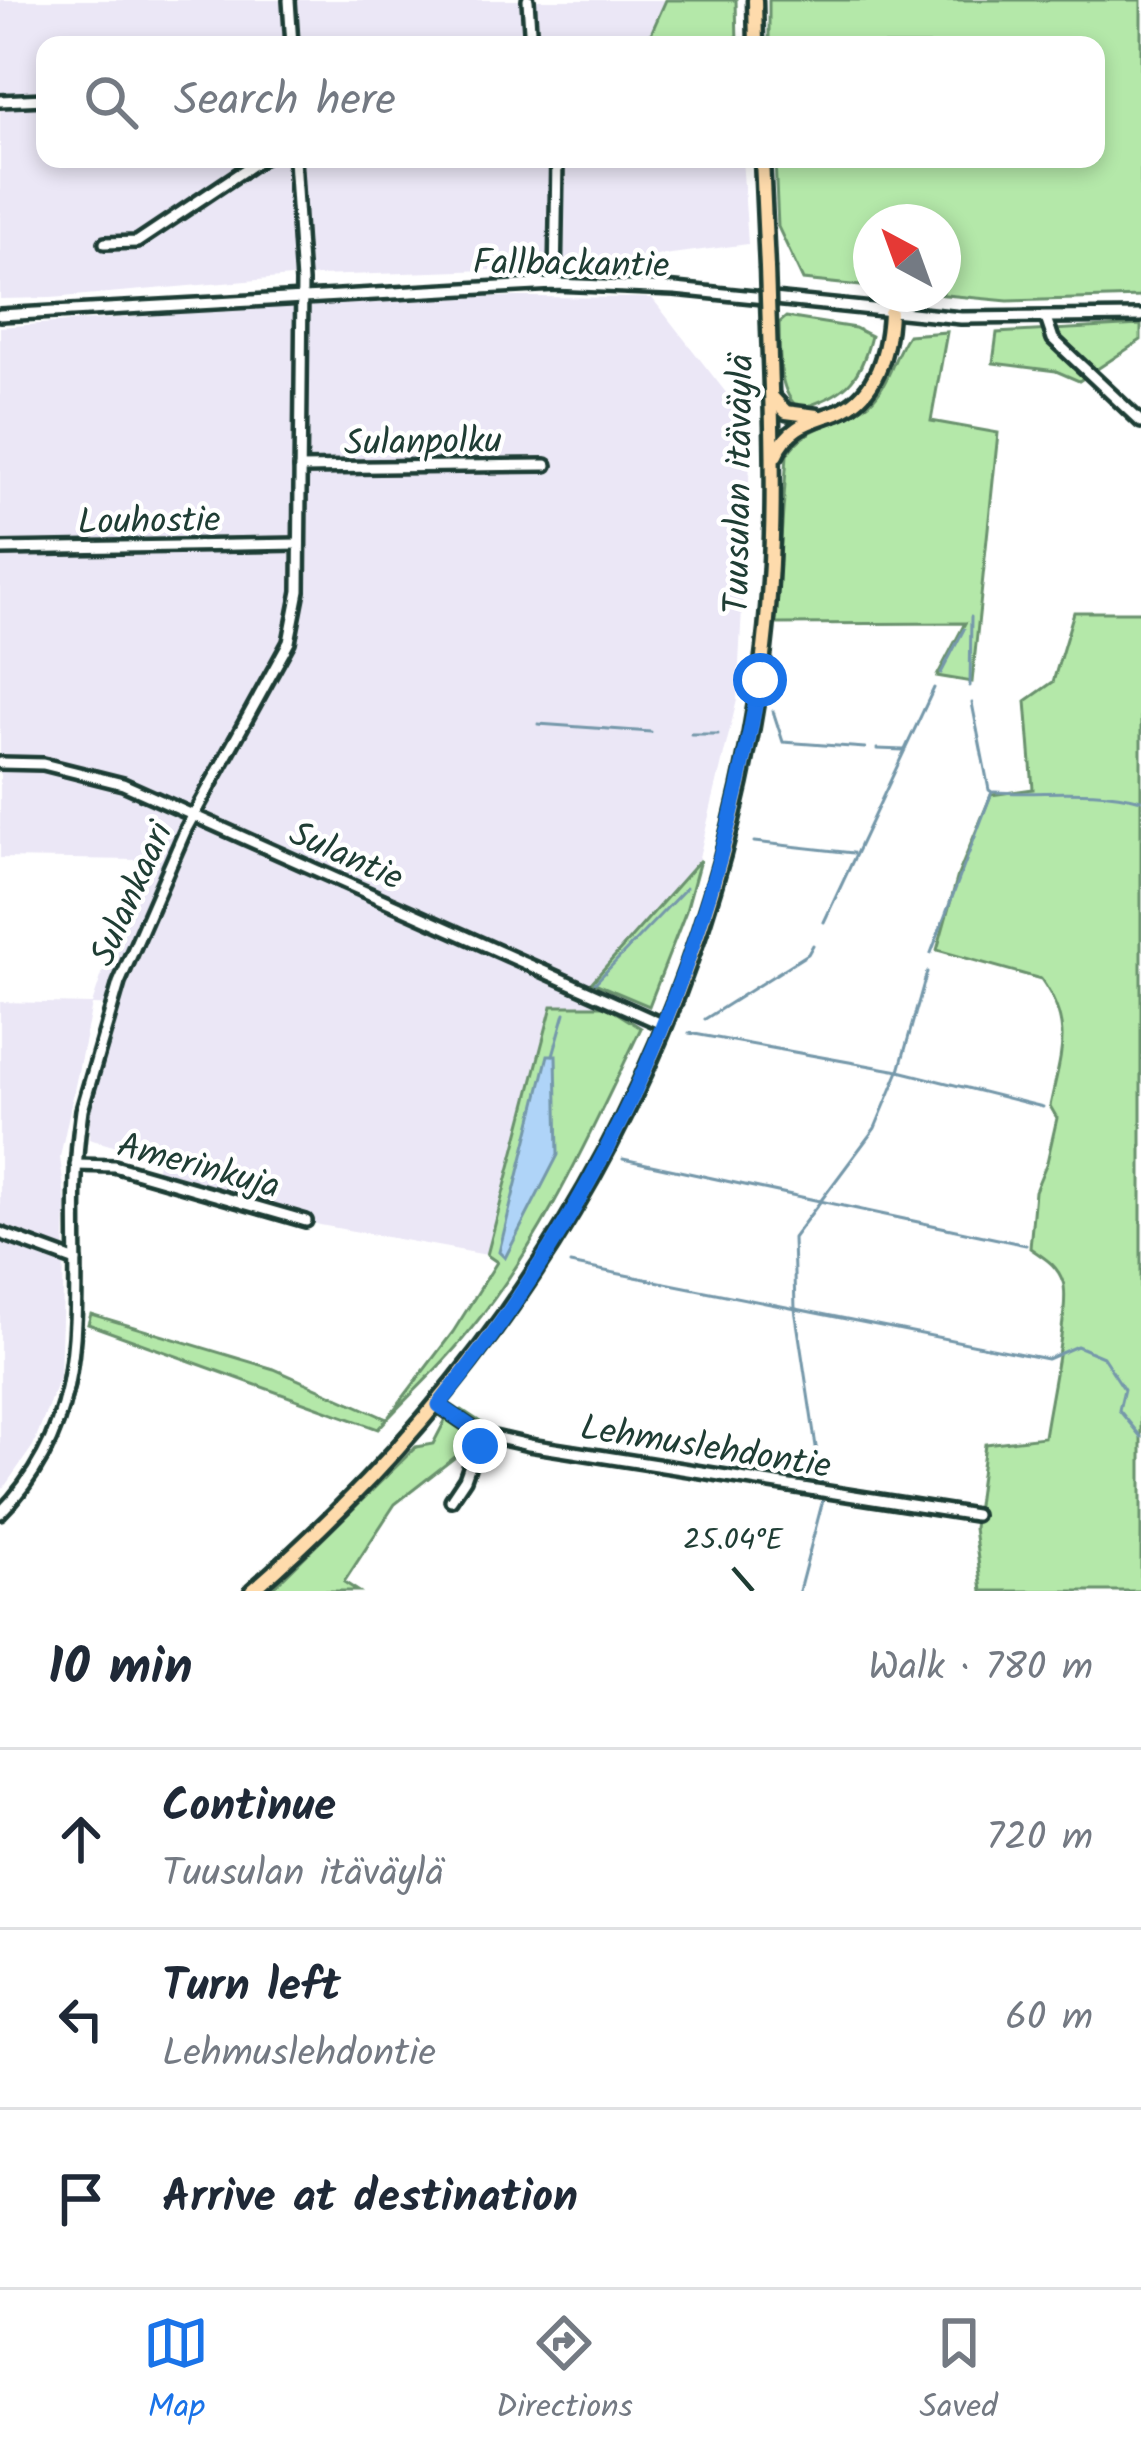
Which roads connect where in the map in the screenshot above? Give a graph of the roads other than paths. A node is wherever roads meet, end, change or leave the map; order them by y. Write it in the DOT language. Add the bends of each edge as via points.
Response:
graph roads {
  1 [pos="289,0"];
  2 [pos="528,0"];
  3 [pos="755,0"];
  4 [pos="291,36"];
  5 [pos="530,36"];
  6 [pos="756,36"];
  7 [pos="36,99"];
  8 [pos="0,101"];
  9 [pos="248,168"];
  10 [pos="295,168"];
  11 [pos="557,168"];
  12 [pos="762,168"];
  13 [pos="105,243"];
  14 [pos="555,284"];
  15 [pos="302,296"];
  16 [pos="890,313"];
  17 [pos="0,315"];
  18 [pos="1141,316"];
  19 [pos="1046,318"];
  20 [pos="771,395"];
  21 [pos="818,416"];
  22 [pos="1141,422"];
  23 [pos="774,461"];
  24 [pos="546,465"];
  25 [pos="300,468"];
  26 [pos="299,544"];
  27 [pos="0,549"];
  28 [pos="0,763"];
  29 [pos="195,816"];
  30 [pos="664,1025"];
  31 [pos="76,1165"];
  32 [pos="307,1221"];
  33 [pos="0,1233"];
  34 [pos="76,1261"];
  35 [pos="439,1405"];
  36 [pos="481,1434"];
  37 [pos="452,1500"];
  38 [pos="0,1513"];
  39 [pos="974,1515"];
  40 [pos="252,1591"];
  1 -- 4 [label="street"];
  2 -- 5 [label="street"];
  3 -- 6 [label="main road"];
  7 -- 8 [label="street"];
  9 -- 13 [label="street" via="137,242"];
  10 -- 15 [label="street, Sulankaari"];
  11 -- 14 [label="street"];
  12 -- 20 [label="main road, Tuusulan itäväylä, bridge"];
  14 -- 15 [label="street, Fallbackantie"];
  14 -- 16 [label="street, Fallbackantie"];
  15 -- 17 [label="street, Fallbackantie"];
  15 -- 25 [label="street, Sulankaari"];
  16 -- 19 [label="street, Fallbackantie"];
  16 -- 21 [label="main road" via="872,383 848,406"];
  18 -- 19 [label="street, Fallbackantie"];
  19 -- 22 [label="street" via="1053,339"];
  20 -- 21 [label="main road" via="786,412"];
  20 -- 23 [label="main road, Tuusulan itäväylä"];
  21 -- 23 [label="main road" via="791,432"];
  23 -- 30 [label="main road, Tuusulan itäväylä" via="770,573 748,749 720,866"];
  24 -- 25 [label="street, Sulanpolku"];
  25 -- 26 [label="street, Sulankaari"];
  26 -- 27 [label="street, Louhostie"];
  26 -- 29 [label="street, Sulankaari" via="290,642"];
  28 -- 29 [label="street, Sulantie" via="43,764 123,784"];
  29 -- 30 [label="street, Sulantie"];
  29 -- 31 [label="street, Sulankaari" via="119,982 82,1110"];
  30 -- 35 [label="main road, Tuusulan itäväylä" via="552,1247"];
  31 -- 32 [label="street, Amerinkuja" via="114,1166"];
  31 -- 34 [label="street, Sulankaari"];
  33 -- 34 [label="street"];
  34 -- 38 [label="street, Sulankaari" via="68,1396 38,1465"];
  35 -- 36 [label="street, Lehmuslehdontie"];
  35 -- 40 [label="main road, Tuusulan itäväylä"];
  36 -- 37 [label="street"];
  36 -- 39 [label="street, Lehmuslehdontie"];
}
